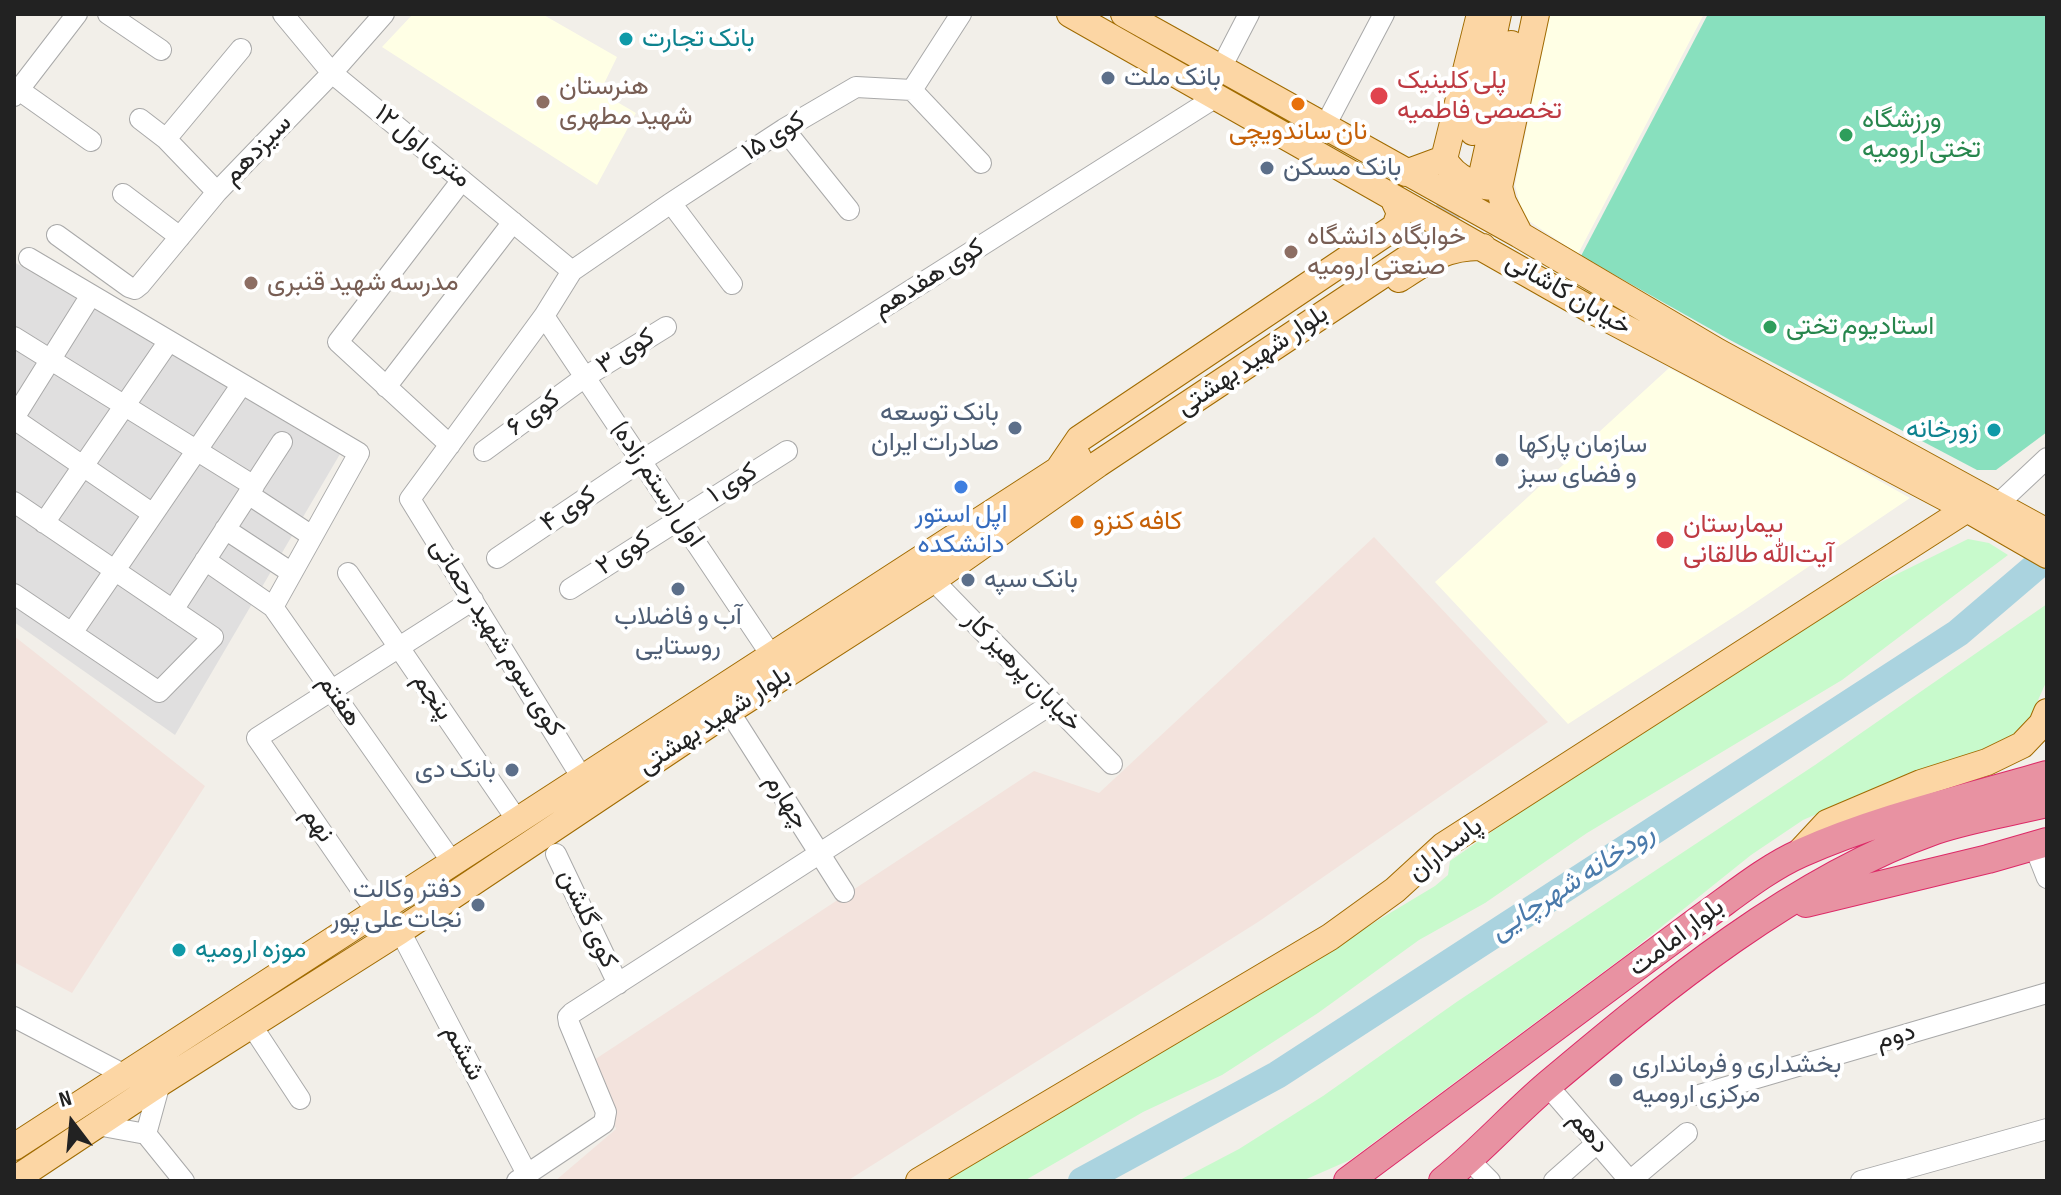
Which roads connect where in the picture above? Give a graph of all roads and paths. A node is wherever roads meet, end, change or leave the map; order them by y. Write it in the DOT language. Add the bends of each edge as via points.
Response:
graph roads {
  1 [pos="77,14"];
  2 [pos="108,14"];
  3 [pos="283,14"];
  4 [pos="384,14"];
  5 [pos="961,14"];
  6 [pos="1070,14"];
  7 [pos="1124,14"];
  8 [pos="1249,14"];
  9 [pos="1384,14"];
  10 [pos="1480,14"];
  11 [pos="1498,14"];
  12 [pos="1518,14"];
  13 [pos="1536,14"];
  14 [pos="241,49"];
  15 [pos="161,50"];
  16 [pos="1221,68"];
  17 [pos="332,73"];
  18 [pos="912,90"];
  19 [pos="16,93"];
  20 [pos="1216,97"];
  21 [pos="140,119"];
  22 [pos="1325,126"];
  23 [pos="784,129"];
  24 [pos="166,139"];
  25 [pos="91,141"];
  26 [pos="981,163"];
  27 [pos="1473,170"];
  28 [pos="1406,173"];
  29 [pos="462,180"];
  30 [pos="217,192"];
  31 [pos="123,194"];
  32 [pos="1393,198"];
  33 [pos="671,203"];
  34 [pos="849,210"];
  35 [pos="513,222"];
  36 [pos="57,235"];
  37 [pos="1520,235"];
  38 [pos="180,237"];
  39 [pos="1408,247"];
  40 [pos="1483,247"];
  41 [pos="29,258"];
  42 [pos="572,271"];
  43 [pos="732,284"];
  44 [pos="91,295"];
  45 [pos="544,316"];
  46 [pos="666,327"];
  47 [pos="14,337"];
  48 [pos="169,341"];
  49 [pos="51,360"];
  50 [pos="585,377"];
  51 [pos="242,384"];
  52 [pos="386,387"];
  53 [pos="124,405"];
  54 [pos="14,419"];
  55 [pos="282,442"];
  56 [pos="450,445"];
  57 [pos="197,451"];
  58 [pos="484,451"];
  59 [pos="787,451"];
  60 [pos="2047,458"];
  61 [pos="641,461"];
  62 [pos="83,466"];
  63 [pos="1061,479"];
  64 [pos="251,490"];
  65 [pos="14,502"];
  66 [pos="1991,512"];
  67 [pos="153,514"];
  68 [pos="679,518"];
  69 [pos="44,523"];
  70 [pos="225,529"];
  71 [pos="2047,532"];
  72 [pos="312,536"];
  73 [pos="2047,555"];
  74 [pos="497,558"];
  75 [pos="205,560"];
  76 [pos="115,571"];
  77 [pos="292,573"];
  78 [pos="348,573"];
  79 [pos="933,580"];
  80 [pos="570,589"];
  81 [pos="14,594"];
  82 [pos="473,600"];
  83 [pos="273,607"];
  84 [pos="173,610"];
  85 [pos="72,633"];
  86 [pos="399,648"];
  87 [pos="771,655"];
  88 [pos="332,690"];
  89 [pos="1053,703"];
  90 [pos="729,711"];
  91 [pos="2047,712"];
  92 [pos="1112,764"];
  93 [pos="2047,775"];
  94 [pos="582,778"];
  95 [pos="2047,803"];
  96 [pos="517,820"];
  97 [pos="2041,843"];
  98 [pos="1799,853"];
  99 [pos="556,854"];
  100 [pos="819,855"];
  101 [pos="452,862"];
  102 [pos="2047,878"];
  103 [pos="844,892"];
  104 [pos="1778,909"];
  105 [pos="376,911"];
  106 [pos="400,931"];
  107 [pos="618,984"];
  108 [pos="2047,993"];
  109 [pos="14,1017"];
  110 [pos="252,1026"];
  111 [pos="125,1075"];
  112 [pos="160,1083"];
  113 [pos="1547,1085"];
  114 [pos="1699,1095"];
  115 [pos="300,1099"];
  116 [pos="97,1125"];
  117 [pos="2047,1129"];
  118 [pos="1687,1133"];
  119 [pos="146,1134"];
  120 [pos="1597,1143"];
  121 [pos="14,1147"];
  122 [pos="1469,1160"];
  123 [pos="522,1178"];
  124 [pos="14,1180"];
  125 [pos="184,1181"];
  126 [pos="919,1181"];
  127 [pos="1348,1181"];
  128 [pos="1443,1181"];
  129 [pos="1490,1181"];
  130 [pos="1554,1181"];
  131 [pos="1630,1181"];
  132 [pos="1861,1181"];
  1 -- 19 [label="street"];
  2 -- 15 [label="street"];
  3 -- 17 [label="street, ۱۲ متری اول"];
  4 -- 17 [label="street, سیزدهم"];
  5 -- 18 [label="street"];
  6 -- 20 [label="main road, خیابان کاشانی"];
  7 -- 16 [label="main road, خیابان کاشانی"];
  8 -- 16 [label="street"];
  9 -- 22 [label="street"];
  10 -- 27 [label="main road"];
  11 -- 27 [label="main road"];
  12 -- 27 [label="main road"];
  13 -- 27 [label="main road"];
  14 -- 24 [label="street"];
  16 -- 22 [label="main road, خیابان کاشانی"];
  17 -- 29 [label="street, ۱۲ متری اول"];
  17 -- 30 [label="street, سیزدهم"];
  18 -- 23 [label="street, کوی ۱۵" via="856,87"];
  18 -- 26 [label="street"];
  19 -- 25 [label="street"];
  20 -- 32 [label="main road, خیابان کاشانی"];
  20 -- 61 [label="street, کوی هفدهم"];
  21 -- 24 [label="street"];
  22 -- 28 [label="main road, خیابان کاشانی"];
  23 -- 33 [label="street, کوی ۱۵"];
  23 -- 34 [label="street"];
  24 -- 30 [label="street"];
  27 -- 28 [label="main road"];
  27 -- 37 [label="main road" via="1503,202"];
  28 -- 37 [label="main road, خیابان کاشانی"];
  29 -- 35 [label="street, ۱۲ متری اول"];
  29 -- 52 [label="street" via="338,342"];
  30 -- 38 [label="street, سیزدهم"];
  31 -- 38 [label="street"];
  32 -- 39 [label="main road"];
  32 -- 40 [label="main road, خیابان کاشانی"];
  33 -- 42 [label="street, کوی ۱۵"];
  33 -- 43 [label="street"];
  35 -- 42 [label="street, ۱۲ متری اول"];
  35 -- 52 [label="street"];
  36 -- 38 [label="street, سیزدهم" via="135,289"];
  37 -- 66 [label="main road, خیابان کاشانی"];
  39 -- 40 [label="main road, بلوار شهید بهشتی" via="1439,254 1462,246"];
  39 -- 63 [label="main road, بلوار شهید بهشتی"];
  40 -- 66 [label="main road, خیابان کاشانی" via="1595,312"];
  41 -- 44 [label="street"];
  42 -- 45 [label="street"];
  44 -- 48 [label="street"];
  44 -- 49 [label="street"];
  45 -- 50 [label="street, اول (رستم زاده)"];
  45 -- 56 [label="street"];
  46 -- 50 [label="street, کوی ۳"];
  47 -- 49 [label="street"];
  48 -- 51 [label="street"];
  48 -- 53 [label="street"];
  49 -- 53 [label="street"];
  49 -- 54 [label="street"];
  50 -- 58 [label="street, کوی ۶"];
  50 -- 61 [label="street, اول (رستم زاده)"];
  51 -- 57 [label="street"];
  51 -- 72 [label="street" via="359,453"];
  52 -- 56 [label="street"];
  53 -- 57 [label="street"];
  53 -- 62 [label="street"];
  54 -- 62 [label="street"];
  55 -- 64 [label="street"];
  56 -- 82 [label="street, کوی سوم شهید رحمانی" via="410,499"];
  57 -- 64 [label="street"];
  57 -- 67 [label="street"];
  59 -- 68 [label="street, کوی ۱"];
  60 -- 66 [label="street"];
  61 -- 68 [label="street, اول (رستم زاده)"];
  61 -- 74 [label="street, کوی ۴"];
  62 -- 67 [label="street"];
  62 -- 69 [label="street"];
  63 -- 79 [label="main road, بلوار شهید بهشتی"];
  63 -- 87 [label="main road, بلوار شهید بهشتی"];
  64 -- 70 [label="street"];
  64 -- 72 [label="street"];
  65 -- 69 [label="street"];
  66 -- 71 [label="main road"];
  66 -- 73 [label="main road"];
  66 -- 126 [label="main road, پاسداران" via="1443,846 1395,890 1330,937"];
  67 -- 76 [label="street"];
  68 -- 80 [label="street, کوی ۲"];
  68 -- 87 [label="street, اول (رستم زاده)"];
  69 -- 76 [label="street"];
  70 -- 75 [label="street"];
  70 -- 77 [label="street"];
  72 -- 77 [label="street"];
  75 -- 83 [label="street, هفتم"];
  75 -- 84 [label="street"];
  76 -- 84 [label="street"];
  76 -- 85 [label="street"];
  77 -- 83 [label="street"];
  78 -- 86 [label="street, پنجم"];
  79 -- 89 [label="street, خیابان پرهیز کار"];
  79 -- 90 [label="main road, بلوار شهید بهشتی"];
  81 -- 85 [label="street"];
  82 -- 86 [label="street"];
  82 -- 94 [label="street, کوی سوم شهید رحمانی"];
  83 -- 88 [label="street, هفتم"];
  84 -- 85 [label="street" via="213,637 159,692"];
  86 -- 88 [label="street"];
  86 -- 96 [label="street, پنجم"];
  87 -- 94 [label="main road, بلوار شهید بهشتی"];
  88 -- 101 [label="street, هفتم"];
  88 -- 105 [label="street, نهم" via="257,738"];
  89 -- 92 [label="street, خیابان پرهیز کار"];
  89 -- 100 [label="street"];
  90 -- 100 [label="street, چهارم"];
  90 -- 106 [label="main road, بلوار شهید بهشتی"];
  91 -- 98 [label="main road" via="2022,745 1827,823"];
  93 -- 98 [label="highway, بلوار امامت"];
  94 -- 96 [label="main road, بلوار شهید بهشتی"];
  95 -- 104 [label="highway, بلوار امامت" via="1936,830"];
  96 -- 101 [label="main road, بلوار شهید بهشتی"];
  97 -- 102 [label="street"];
  97 -- 104 [label="highway"];
  98 -- 127 [label="highway, بلوار امامت" via="1752,882"];
  99 -- 107 [label="street, کوی گلشن"];
  100 -- 103 [label="street, چهارم"];
  100 -- 107 [label="street"];
  101 -- 105 [label="main road, بلوار شهید بهشتی"];
  104 -- 113 [label="highway, بلوار امامت" via="1645,1005"];
  105 -- 111 [label="main road, بلوار شهید بهشتی"];
  106 -- 110 [label="main road, بلوار شهید بهشتی"];
  106 -- 123 [label="street, ششم"];
  107 -- 123 [label="street" via="568,1017 606,1112 604,1123"];
  108 -- 114 [label="street, دوم"];
  109 -- 111 [label="street"];
  110 -- 112 [label="main road, بلوار شهید بهشتی"];
  110 -- 115 [label="street"];
  111 -- 121 [label="main road, بلوار شهید بهشتی"];
  112 -- 116 [label="main road, بلوار شهید بهشتی"];
  112 -- 119 [label="street"];
  113 -- 120 [label="street, دهم"];
  113 -- 122 [label="highway, بلوار امامت"];
  116 -- 119 [label="street"];
  116 -- 124 [label="main road, بلوار شهید بهشتی"];
  117 -- 132 [label="street"];
  118 -- 131 [label="street"];
  119 -- 125 [label="street"];
  120 -- 130 [label="street"];
  120 -- 131 [label="street, دهم"];
  122 -- 128 [label="highway, بلوار امامت"];
  122 -- 129 [label="street"];
}
